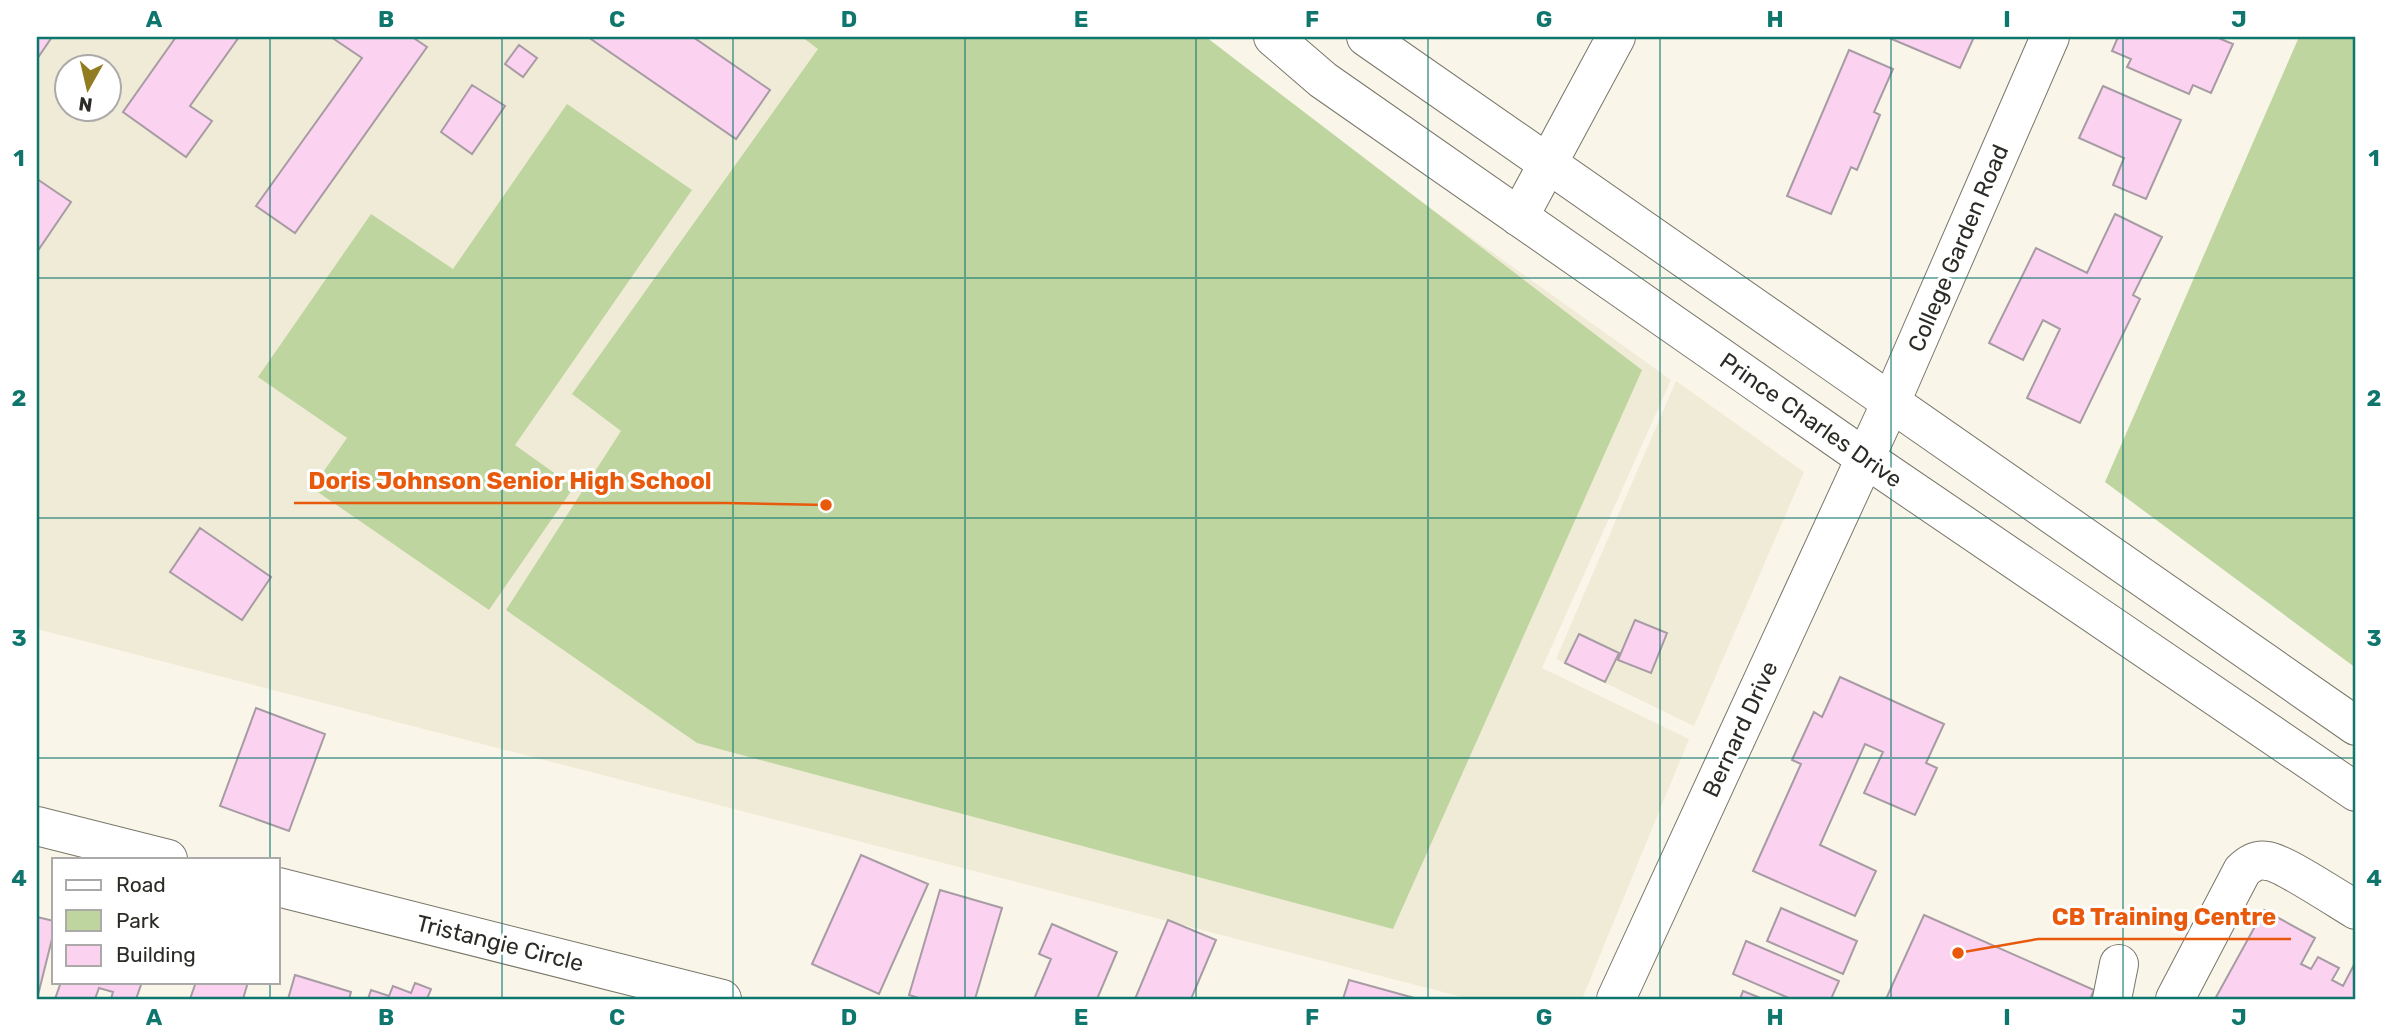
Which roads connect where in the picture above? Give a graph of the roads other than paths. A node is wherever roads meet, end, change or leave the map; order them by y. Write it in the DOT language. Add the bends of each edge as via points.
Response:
graph roads {
  1 [pos="1273,37"];
  2 [pos="1366,37"];
  3 [pos="1616,37"];
  4 [pos="2050,37"];
  5 [pos="1549,164"];
  6 [pos="1519,217"];
  7 [pos="1891,402"];
  8 [pos="1865,458"];
  9 [pos="2356,726"];
  10 [pos="2356,792"];
  11 [pos="37,826"];
  12 [pos="164,858"];
  13 [pos="280,888"];
  14 [pos="2354,902"];
  15 [pos="722,999"];
  16 [pos="1616,999"];
  17 [pos="2175,999"];
  1 -- 6 [label="main road, Prince Charles Drive" via="1323,80"];
  2 -- 5 [label="main road"];
  3 -- 5 [label="main road"];
  4 -- 7 [label="main road, College Garden Road"];
  5 -- 6 [label="main road"];
  5 -- 7 [label="main road"];
  6 -- 8 [label="main road, Prince Charles Drive"];
  7 -- 8 [label="main road, College Garden Road"];
  7 -- 9 [label="main road"];
  8 -- 10 [label="main road, Prince Charles Drive"];
  8 -- 16 [label="main road, Bernard Drive"];
  11 -- 12 [label="main road"];
  13 -- 15 [label="main road, Tristangie Circle"];
  14 -- 17 [label="main road" via="2272,861 2255,861 2242,871"];
}
